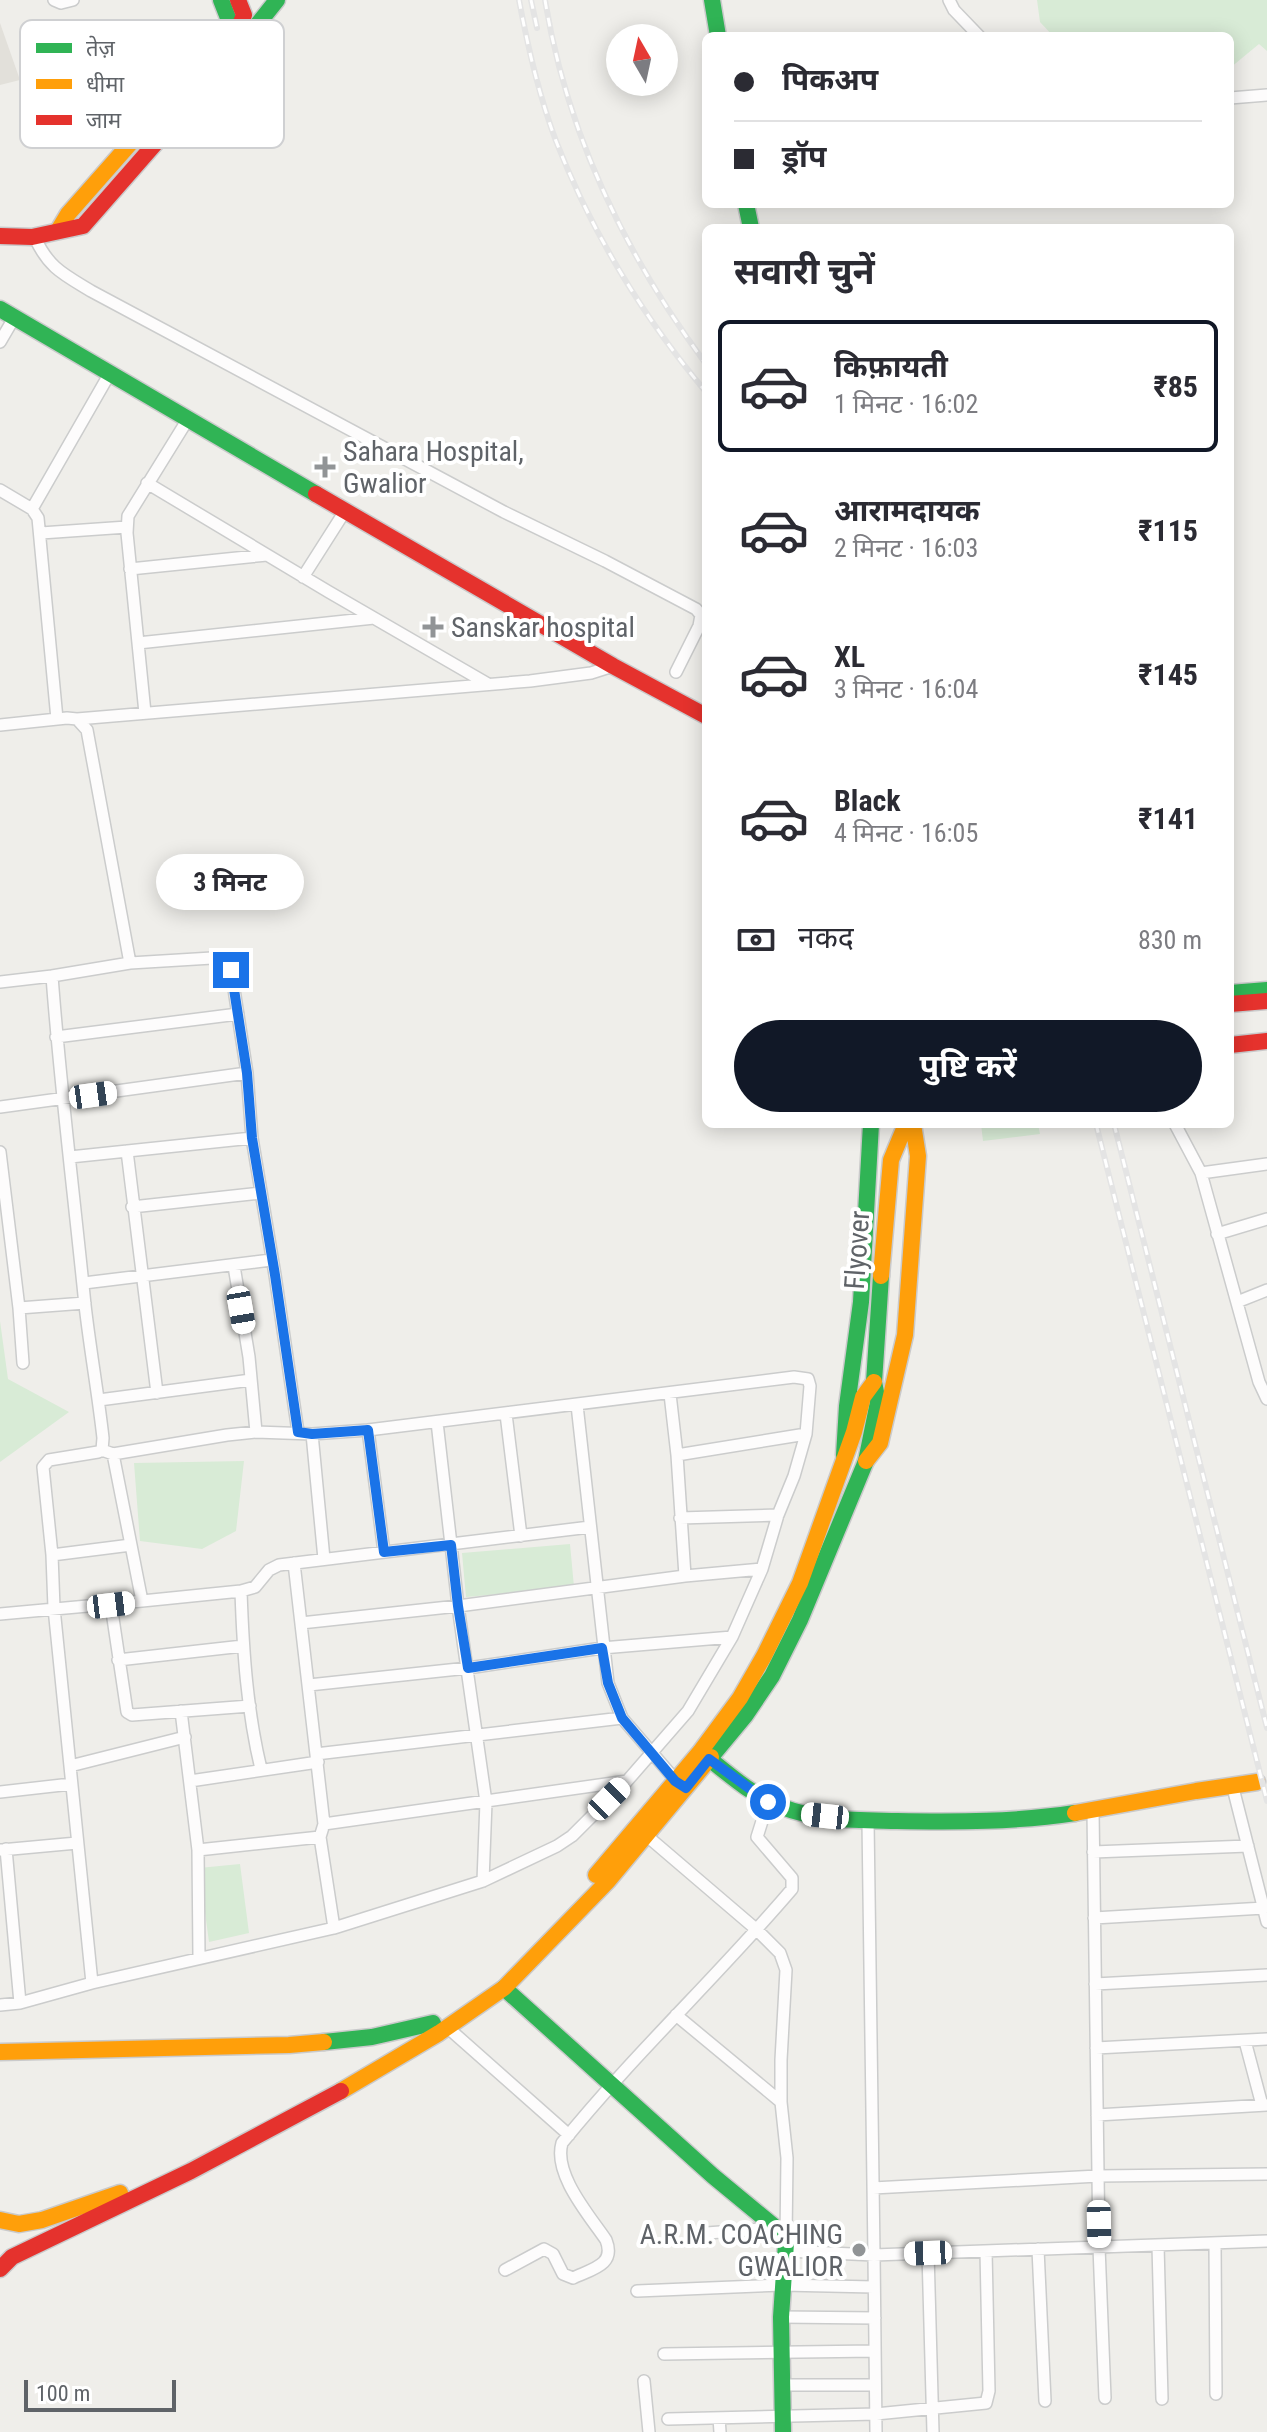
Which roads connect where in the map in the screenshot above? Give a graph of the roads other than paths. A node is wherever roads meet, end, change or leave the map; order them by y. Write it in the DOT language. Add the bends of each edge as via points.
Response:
graph roads {
  1 [pos="54,0"];
  2 [pos="73,0"];
  3 [pos="221,0"];
  4 [pos="712,0"];
  5 [pos="949,0"];
  6 [pos="268,2"];
  7 [pos="243,5"];
  8 [pos="229,20"];
  9 [pos="257,20"];
  10 [pos="717,32"];
  11 [pos="975,32"];
  12 [pos="1267,95"];
  13 [pos="1234,98"];
  14 [pos="126,148"];
  15 [pos="151,148"];
  16 [pos="59,229"];
  17 [pos="0,236"];
  18 [pos="35,238"];
  19 [pos="7,313"];
  20 [pos="0,342"];
  21 [pos="110,373"];
  22 [pos="188,419"];
  23 [pos="147,483"];
  24 [pos="0,490"];
  25 [pos="32,509"];
  26 [pos="345,511"];
  27 [pos="127,527"];
  28 [pos="41,533"];
  29 [pos="267,555"];
  30 [pos="130,569"];
  31 [pos="303,577"];
  32 [pos="374,618"];
  33 [pos="138,643"];
  34 [pos="613,666"];
  35 [pos="676,672"];
  36 [pos="489,684"];
  37 [pos="145,713"];
  38 [pos="702,714"];
  39 [pos="57,719"];
  40 [pos="77,719"];
  41 [pos="0,725"];
  42 [pos="130,963"];
  43 [pos="52,976"];
  44 [pos="0,982"];
  45 [pos="1267,990"];
  46 [pos="1234,993"];
  47 [pos="1267,1001"];
  48 [pos="1234,1004"];
  49 [pos="238,1014"];
  50 [pos="56,1037"];
  51 [pos="1267,1041"];
  52 [pos="1234,1045"];
  53 [pos="247,1073"];
  54 [pos="62,1099"];
  55 [pos="0,1107"];
  56 [pos="871,1128"];
  57 [pos="904,1128"];
  58 [pos="914,1128"];
  59 [pos="1177,1128"];
  60 [pos="252,1138"];
  61 [pos="127,1151"];
  62 [pos="0,1152"];
  63 [pos="70,1157"];
  64 [pos="1267,1164"];
  65 [pos="1201,1173"];
  66 [pos="260,1193"];
  67 [pos="132,1207"];
  68 [pos="1267,1219"];
  69 [pos="1217,1234"];
  70 [pos="271,1260"];
  71 [pos="234,1266"];
  72 [pos="142,1276"];
  73 [pos="84,1283"];
  74 [pos="1267,1290"];
  75 [pos="1237,1302"];
  76 [pos="85,1303"];
  77 [pos="19,1308"];
  78 [pos="23,1363"];
  79 [pos="251,1380"];
  80 [pos="1263,1380"];
  81 [pos="874,1382"];
  82 [pos="157,1393"];
  83 [pos="670,1394"];
  84 [pos="1267,1399"];
  85 [pos="99,1400"];
  86 [pos="577,1405"];
  87 [pos="506,1414"];
  88 [pos="437,1422"];
  89 [pos="368,1430"];
  90 [pos="256,1432"];
  91 [pos="298,1432"];
  92 [pos="312,1434"];
  93 [pos="806,1434"];
  94 [pos="108,1452"];
  95 [pos="677,1455"];
  96 [pos="844,1456"];
  97 [pos="866,1461"];
  98 [pos="778,1515"];
  99 [pos="680,1518"];
  100 [pos="590,1527"];
  101 [pos="521,1536"];
  102 [pos="131,1545"];
  103 [pos="451,1545"];
  104 [pos="384,1552"];
  105 [pos="52,1555"];
  106 [pos="324,1559"];
  107 [pos="294,1563"];
  108 [pos="762,1569"];
  109 [pos="685,1576"];
  110 [pos="597,1587"];
  111 [pos="241,1591"];
  112 [pos="142,1601"];
  113 [pos="111,1605"];
  114 [pos="458,1606"];
  115 [pos="54,1608"];
  116 [pos="0,1614"];
  117 [pos="301,1623"];
  118 [pos="732,1637"];
  119 [pos="243,1646"];
  120 [pos="602,1648"];
  121 [pos="118,1660"];
  122 [pos="468,1668"];
  123 [pos="309,1685"];
  124 [pos="250,1706"];
  125 [pos="181,1711"];
  126 [pos="622,1718"];
  127 [pos="476,1735"];
  128 [pos="185,1737"];
  129 [pos="653,1751"];
  130 [pos="704,1755"];
  131 [pos="317,1758"];
  132 [pos="70,1766"];
  133 [pos="261,1769"];
  134 [pos="190,1781"];
  135 [pos="627,1781"];
  136 [pos="1257,1782"];
  137 [pos="71,1784"];
  138 [pos="1232,1784"];
  139 [pos="680,1785"];
  140 [pos="0,1792"];
  141 [pos="486,1802"];
  142 [pos="768,1802"];
  143 [pos="1093,1811"];
  144 [pos="868,1821"];
  145 [pos="324,1824"];
  146 [pos="647,1836"];
  147 [pos="320,1837"];
  148 [pos="77,1843"];
  149 [pos="1248,1846"];
  150 [pos="3,1850"];
  151 [pos="198,1850"];
  152 [pos="1093,1852"];
  153 [pos="483,1881"];
  154 [pos="1264,1908"];
  155 [pos="1094,1918"];
  156 [pos="1267,1922"];
  157 [pos="334,1928"];
  158 [pos="757,1930"];
  159 [pos="199,1957"];
  160 [pos="1267,1975"];
  161 [pos="92,1983"];
  162 [pos="1095,1984"];
  163 [pos="504,1988"];
  164 [pos="20,2003"];
  165 [pos="0,2005"];
  166 [pos="676,2015"];
  167 [pos="440,2025"];
  168 [pos="1267,2039"];
  169 [pos="1245,2041"];
  170 [pos="1096,2048"];
  171 [pos="0,2052"];
  172 [pos="612,2083"];
  173 [pos="781,2102"];
  174 [pos="1264,2105"];
  175 [pos="1097,2115"];
  176 [pos="569,2135"];
  177 [pos="1267,2174"];
  178 [pos="1098,2176"];
  179 [pos="873,2188"];
  180 [pos="0,2220"];
  181 [pos="693,2234"];
  182 [pos="783,2239"];
  183 [pos="1267,2241"];
  184 [pos="1215,2243"];
  185 [pos="1158,2245"];
  186 [pos="1099,2247"];
  187 [pos="1038,2249"];
  188 [pos="986,2251"];
  189 [pos="928,2253"];
  190 [pos="874,2255"];
  191 [pos="6,2263"];
  192 [pos="505,2270"];
  193 [pos="783,2285"];
  194 [pos="874,2287"];
  195 [pos="637,2291"];
  196 [pos="781,2317"];
  197 [pos="875,2318"];
  198 [pos="875,2351"];
  199 [pos="781,2353"];
  200 [pos="664,2354"];
  201 [pos="644,2381"];
  202 [pos="782,2385"];
  203 [pos="875,2385"];
  204 [pos="1216,2394"];
  205 [pos="1105,2398"];
  206 [pos="1162,2399"];
  207 [pos="1045,2401"];
  208 [pos="933,2410"];
  209 [pos="876,2414"];
  210 [pos="783,2415"];
  211 [pos="719,2418"];
  212 [pos="668,2419"];
  213 [pos="649,2432"];
  214 [pos="720,2432"];
  215 [pos="783,2432"];
  216 [pos="876,2432"];
  217 [pos="933,2432"];
  1 -- 2 [label="street"];
  3 -- 8 [label="main road"];
  4 -- 10 [label="main road"];
  5 -- 11 [label="street"];
  6 -- 7 [label="main road"];
  6 -- 9 [label="main road"];
  12 -- 13 [label="street"];
  14 -- 16 [label="main road"];
  15 -- 16 [label="main road" via="83,226"];
  16 -- 18 [label="main road"];
  17 -- 18 [label="main road"];
  18 -- 35 [label="street" via="58,271 91,291 696,609 699,626"];
  19 -- 20 [label="street"];
  19 -- 21 [label="main road"];
  21 -- 22 [label="main road"];
  21 -- 25 [label="street"];
  22 -- 23 [label="street"];
  22 -- 26 [label="main road"];
  23 -- 27 [label="street"];
  23 -- 29 [label="street"];
  24 -- 25 [label="street"];
  25 -- 28 [label="street"];
  26 -- 31 [label="street"];
  26 -- 34 [label="main road"];
  27 -- 28 [label="street"];
  27 -- 30 [label="street"];
  28 -- 39 [label="street"];
  29 -- 30 [label="street"];
  29 -- 31 [label="street"];
  30 -- 33 [label="street"];
  31 -- 32 [label="street"];
  32 -- 33 [label="street"];
  32 -- 36 [label="street"];
  33 -- 37 [label="street"];
  34 -- 36 [label="street"];
  34 -- 38 [label="main road"];
  36 -- 37 [label="street"];
  37 -- 40 [label="street"];
  39 -- 40 [label="street"];
  39 -- 41 [label="street"];
  40 -- 42 [label="street" via="87,730"];
  42 -- 43 [label="street"];
  42 -- 49 [label="street" via="226,961"];
  43 -- 44 [label="street"];
  43 -- 50 [label="street"];
  45 -- 46 [label="main road"];
  47 -- 48 [label="main road"];
  49 -- 50 [label="street"];
  49 -- 53 [label="street"];
  50 -- 54 [label="street"];
  51 -- 52 [label="main road"];
  53 -- 54 [label="street"];
  53 -- 60 [label="street"];
  54 -- 55 [label="street"];
  54 -- 63 [label="street"];
  56 -- 96 [label="main road" via="864,1276 843,1422"];
  57 -- 81 [label="main road, Flyover" via="891,1160"];
  58 -- 97 [label="main road" via="918,1156 905,1335 880,1443"];
  59 -- 65 [label="street"];
  60 -- 61 [label="street"];
  60 -- 66 [label="street"];
  61 -- 63 [label="street"];
  61 -- 67 [label="street"];
  62 -- 77 [label="street"];
  63 -- 73 [label="street"];
  64 -- 65 [label="street"];
  65 -- 69 [label="street"];
  66 -- 67 [label="street"];
  66 -- 70 [label="street"];
  67 -- 72 [label="street"];
  68 -- 69 [label="street"];
  69 -- 75 [label="street"];
  70 -- 71 [label="street"];
  70 -- 91 [label="street"];
  71 -- 72 [label="street"];
  71 -- 79 [label="street"];
  72 -- 73 [label="street"];
  72 -- 82 [label="street"];
  73 -- 76 [label="street"];
  74 -- 75 [label="street"];
  75 -- 80 [label="street"];
  76 -- 77 [label="street"];
  76 -- 85 [label="street"];
  77 -- 78 [label="street"];
  79 -- 82 [label="street"];
  79 -- 90 [label="street"];
  80 -- 84 [label="street"];
  81 -- 96 [label="main road, Flyover" via="863,1397"];
  81 -- 97 [label="main road, Flyover" via="878,1402"];
  82 -- 85 [label="street"];
  83 -- 86 [label="street"];
  83 -- 93 [label="street" via="803,1377 810,1386"];
  83 -- 95 [label="street"];
  85 -- 94 [label="street"];
  86 -- 87 [label="street"];
  86 -- 100 [label="street"];
  87 -- 88 [label="street"];
  87 -- 101 [label="street"];
  88 -- 89 [label="street"];
  88 -- 103 [label="street"];
  89 -- 92 [label="street"];
  89 -- 104 [label="street"];
  90 -- 91 [label="street"];
  90 -- 94 [label="street"];
  91 -- 92 [label="street"];
  92 -- 106 [label="street"];
  93 -- 95 [label="street"];
  93 -- 98 [label="street"];
  94 -- 102 [label="street"];
  94 -- 105 [label="street" via="49,1460 43,1467"];
  95 -- 99 [label="street"];
  96 -- 130 [label="main road, Flyover" via="800,1583 764,1656"];
  97 -- 130 [label="main road" via="772,1676 745,1716"];
  98 -- 99 [label="street"];
  98 -- 108 [label="street"];
  99 -- 109 [label="street"];
  100 -- 101 [label="street"];
  100 -- 110 [label="street"];
  101 -- 103 [label="street"];
  102 -- 105 [label="street"];
  102 -- 112 [label="street"];
  103 -- 104 [label="street"];
  103 -- 114 [label="street"];
  104 -- 106 [label="street"];
  105 -- 115 [label="street"];
  106 -- 107 [label="street"];
  107 -- 111 [label="street" via="269,1570 255,1587"];
  107 -- 117 [label="street"];
  108 -- 109 [label="street"];
  108 -- 118 [label="street"];
  109 -- 110 [label="street"];
  110 -- 114 [label="street"];
  110 -- 120 [label="street"];
  111 -- 112 [label="street"];
  111 -- 119 [label="street"];
  112 -- 113 [label="street"];
  113 -- 115 [label="street"];
  113 -- 121 [label="street"];
  114 -- 117 [label="street"];
  114 -- 122 [label="street"];
  115 -- 116 [label="street"];
  115 -- 132 [label="street"];
  117 -- 123 [label="street"];
  118 -- 120 [label="street"];
  118 -- 129 [label="street" via="688,1711"];
  119 -- 121 [label="street"];
  119 -- 124 [label="street"];
  120 -- 122 [label="street"];
  120 -- 126 [label="street"];
  121 -- 125 [label="street" via="127,1712"];
  122 -- 123 [label="street"];
  122 -- 127 [label="street"];
  123 -- 131 [label="street"];
  124 -- 125 [label="street"];
  124 -- 133 [label="street"];
  125 -- 128 [label="street"];
  126 -- 127 [label="street"];
  126 -- 129 [label="street"];
  127 -- 131 [label="street"];
  127 -- 141 [label="street"];
  128 -- 132 [label="street"];
  128 -- 134 [label="street"];
  129 -- 135 [label="street"];
  129 -- 139 [label="street"];
  130 -- 139 [label="main road"];
  130 -- 142 [label="main road"];
  131 -- 133 [label="street"];
  131 -- 145 [label="street"];
  132 -- 137 [label="street"];
  133 -- 134 [label="street"];
  134 -- 151 [label="street"];
  135 -- 141 [label="street"];
  135 -- 153 [label="street" via="565,1841"];
  136 -- 138 [label="main road"];
  137 -- 140 [label="street"];
  137 -- 148 [label="street"];
  138 -- 143 [label="main road"];
  138 -- 149 [label="street"];
  139 -- 146 [label="main road"];
  139 -- 167 [label="main road" via="495,1980"];
  141 -- 145 [label="street"];
  141 -- 153 [label="street"];
  142 -- 144 [label="main road" via="803,1814"];
  142 -- 158 [label="street" via="757,1837 794,1884"];
  143 -- 144 [label="main road" via="999,1822"];
  143 -- 152 [label="street"];
  144 -- 179 [label="street"];
  145 -- 147 [label="street"];
  146 -- 158 [label="street"];
  146 -- 163 [label="main road"];
  147 -- 151 [label="street"];
  147 -- 157 [label="street"];
  148 -- 150 [label="street"];
  148 -- 161 [label="street"];
  149 -- 152 [label="street"];
  149 -- 154 [label="street"];
  150 -- 164 [label="street"];
  151 -- 159 [label="street"];
  152 -- 155 [label="street"];
  153 -- 157 [label="street"];
  154 -- 155 [label="street"];
  154 -- 156 [label="street"];
  155 -- 162 [label="street"];
  157 -- 159 [label="street"];
  158 -- 166 [label="street"];
  158 -- 173 [label="street" via="780,1953 786,1970"];
  159 -- 161 [label="street"];
  160 -- 162 [label="street"];
  161 -- 164 [label="street"];
  162 -- 170 [label="street"];
  163 -- 167 [label="main road"];
  163 -- 172 [label="main road"];
  164 -- 165 [label="street"];
  166 -- 172 [label="street"];
  166 -- 173 [label="street"];
  167 -- 171 [label="main road" via="289,2045"];
  167 -- 176 [label="street"];
  167 -- 180 [label="main road" via="109,2198 42,2220"];
  167 -- 191 [label="main road" via="354,2084"];
  168 -- 169 [label="street"];
  169 -- 170 [label="street"];
  169 -- 174 [label="street"];
  170 -- 175 [label="street"];
  172 -- 176 [label="street"];
  172 -- 182 [label="main road"];
  173 -- 182 [label="street" via="787,2158"];
  174 -- 175 [label="street"];
  175 -- 178 [label="street"];
  176 -- 192 [label="street" via="560,2151 563,2171 606,2240 609,2257 573,2278 563,2274 553,2254 544,2249"];
  177 -- 178 [label="street"];
  178 -- 179 [label="street"];
  178 -- 186 [label="street"];
  179 -- 190 [label="street"];
  180 -- 191 [label="main road" via="14,2236 15,2247"];
  181 -- 182 [label="street"];
  182 -- 190 [label="street"];
  182 -- 193 [label="main road"];
  183 -- 184 [label="street"];
  184 -- 185 [label="street"];
  184 -- 204 [label="street"];
  185 -- 186 [label="street"];
  185 -- 206 [label="street"];
  186 -- 187 [label="street"];
  186 -- 205 [label="street"];
  187 -- 188 [label="street"];
  187 -- 207 [label="street"];
  188 -- 189 [label="street"];
  188 -- 208 [label="street" via="989,2399 982,2405"];
  189 -- 190 [label="street"];
  189 -- 208 [label="street"];
  190 -- 194 [label="street"];
  193 -- 194 [label="street"];
  193 -- 195 [label="street"];
  193 -- 196 [label="main road"];
  194 -- 197 [label="street"];
  196 -- 197 [label="street"];
  196 -- 199 [label="main road"];
  197 -- 198 [label="street"];
  198 -- 199 [label="street"];
  198 -- 203 [label="street"];
  199 -- 200 [label="street"];
  199 -- 202 [label="main road"];
  201 -- 213 [label="street"];
  202 -- 203 [label="street"];
  202 -- 210 [label="main road"];
  203 -- 209 [label="street"];
  208 -- 209 [label="street"];
  208 -- 217 [label="street"];
  209 -- 210 [label="street"];
  209 -- 216 [label="street"];
  210 -- 211 [label="street"];
  210 -- 215 [label="main road"];
  211 -- 212 [label="street"];
  211 -- 214 [label="street"];
}
